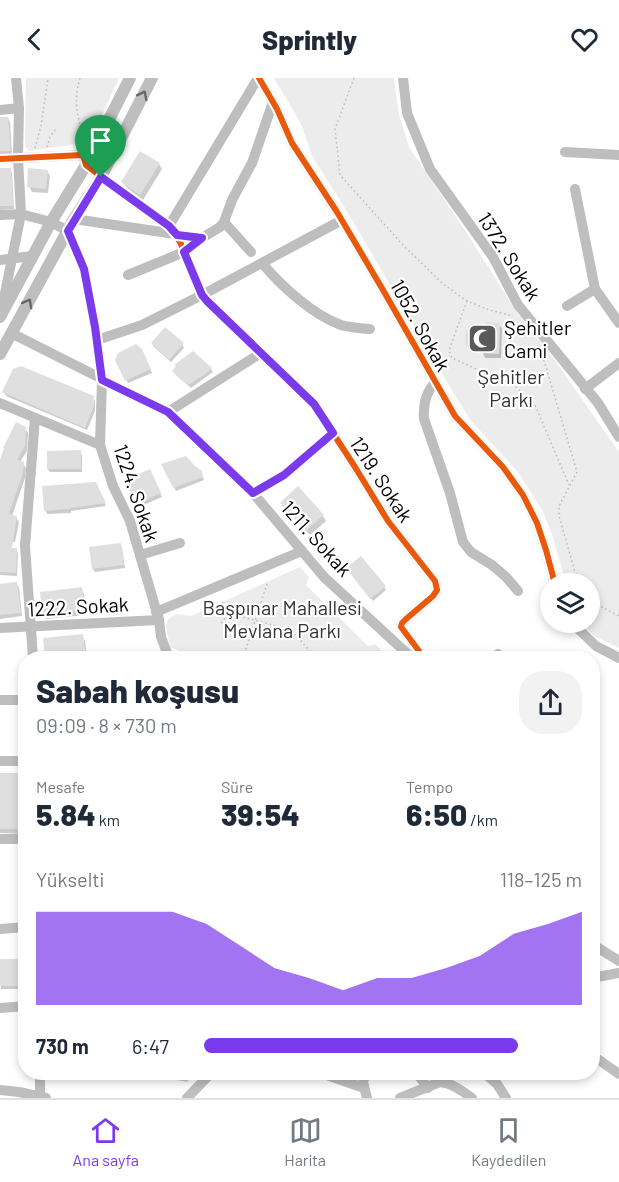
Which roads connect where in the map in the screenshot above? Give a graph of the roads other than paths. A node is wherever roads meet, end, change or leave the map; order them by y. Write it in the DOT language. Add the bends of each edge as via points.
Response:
graph roads {
  1 [pos="16,78"];
  2 [pos="130,78"];
  3 [pos="152,78"];
  4 [pos="259,78"];
  5 [pos="403,78"];
  6 [pos="273,102"];
  7 [pos="19,108"];
  8 [pos="0,110"];
  9 [pos="565,152"];
  10 [pos="619,155"];
  11 [pos="18,158"];
  12 [pos="0,159"];
  13 [pos="89,159"];
  14 [pos="101,177"];
  15 [pos="575,189"];
  16 [pos="21,214"];
  17 [pos="0,215"];
  18 [pos="74,219"];
  19 [pos="342,220"];
  20 [pos="51,222"];
  21 [pos="224,222"];
  22 [pos="169,226"];
  23 [pos="68,231"];
  24 [pos="177,235"];
  25 [pos="202,238"];
  26 [pos="184,252"];
  27 [pos="251,252"];
  28 [pos="33,256"];
  29 [pos="5,260"];
  30 [pos="262,263"];
  31 [pos="128,275"];
  32 [pos="595,289"];
  33 [pos="202,295"];
  34 [pos="567,306"];
  35 [pos="0,317"];
  36 [pos="619,322"];
  37 [pos="370,329"];
  38 [pos="11,333"];
  39 [pos="97,340"];
  40 [pos="261,353"];
  41 [pos="0,354"];
  42 [pos="619,363"];
  43 [pos="102,380"];
  44 [pos="435,383"];
  45 [pos="585,389"];
  46 [pos="0,403"];
  47 [pos="168,412"];
  48 [pos="35,418"];
  49 [pos="333,433"];
  50 [pos="619,437"];
  51 [pos="100,445"];
  52 [pos="253,493"];
  53 [pos="180,543"];
  54 [pos="302,551"];
  55 [pos="140,555"];
  56 [pos="552,573"];
  57 [pos="518,591"];
  58 [pos="157,616"];
  59 [pos="30,627"];
  60 [pos="0,628"];
  61 [pos="582,633"];
  62 [pos="32,651"];
  63 [pos="166,651"];
  64 [pos="404,651"];
  65 [pos="419,651"];
  66 [pos="619,658"];
  67 [pos="0,700"];
  68 [pos="18,700"];
  69 [pos="0,761"];
  70 [pos="18,761"];
  71 [pos="0,839"];
  72 [pos="18,839"];
  73 [pos="18,928"];
  74 [pos="0,929"];
  75 [pos="600,949"];
  76 [pos="619,961"];
  77 [pos="619,973"];
  78 [pos="600,977"];
  79 [pos="18,1007"];
  80 [pos="0,1008"];
  81 [pos="600,1061"];
  82 [pos="619,1074"];
  83 [pos="41,1080"];
  84 [pos="204,1080"];
  85 [pos="336,1080"];
  86 [pos="422,1080"];
  87 [pos="492,1080"];
  88 [pos="428,1088"];
  89 [pos="0,1090"];
  90 [pos="366,1093"];
  91 [pos="42,1097"];
  92 [pos="187,1098"];
  93 [pos="400,1098"];
  94 [pos="472,1098"];
  95 [pos="506,1098"];
  1 -- 7 [label="street"];
  2 -- 13 [label="main road"];
  14 -- 3 [label="main road, one-way"];
  4 -- 6 [label="street, 1052. Sokak"];
  4 -- 22 [label="street"];
  5 -- 45 [label="street, 1372. Sokak" via="407,113 430,169 493,257 518,305"];
  6 -- 19 [label="street, 1052. Sokak" via="292,143"];
  6 -- 21 [label="street" via="252,163"];
  7 -- 8 [label="street"];
  7 -- 11 [label="street"];
  9 -- 10 [label="street"];
  11 -- 12 [label="street"];
  11 -- 13 [label="street, 1219. Sokak" via="83,155"];
  11 -- 16 [label="street"];
  13 -- 14 [label="street, 1219. Sokak"];
  13 -- 20 [label="main road"];
  14 -- 18 [label="main road"];
  14 -- 22 [label="street, 1219. Sokak"];
  15 -- 32 [label="street"];
  16 -- 17 [label="street"];
  16 -- 20 [label="street"];
  16 -- 29 [label="street"];
  18 -- 23 [label="main road"];
  18 -- 24 [label="street"];
  19 -- 30 [label="street"];
  19 -- 44 [label="street, 1052. Sokak"];
  20 -- 23 [label="street"];
  20 -- 28 [label="main road"];
  21 -- 25 [label="street"];
  21 -- 27 [label="street"];
  22 -- 24 [label="street, 1219. Sokak"];
  38 -- 23 [label="main road, one-way"];
  23 -- 39 [label="street, 1224. Sokak" via="84,269"];
  24 -- 25 [label="street"];
  24 -- 26 [label="street, 1219. Sokak"];
  25 -- 26 [label="street"];
  26 -- 31 [label="street"];
  26 -- 33 [label="street, 1219. Sokak"];
  28 -- 29 [label="street"];
  28 -- 35 [label="main road"];
  29 -- 35 [label="street"];
  30 -- 33 [label="street"];
  30 -- 37 [label="street" via="292,294 324,317 341,325"];
  32 -- 34 [label="street"];
  32 -- 36 [label="street"];
  33 -- 39 [label="street" via="142,325"];
  33 -- 40 [label="street, 1219. Sokak"];
  38 -- 41 [label="main road"];
  38 -- 43 [label="street, 1211. Sokak"];
  39 -- 43 [label="street, 1224. Sokak"];
  40 -- 47 [label="street"];
  40 -- 49 [label="street, 1219. Sokak" via="314,404"];
  42 -- 45 [label="street"];
  43 -- 47 [label="street, 1211. Sokak"];
  43 -- 51 [label="street, 1224. Sokak"];
  44 -- 56 [label="street, 1052. Sokak" via="455,416 503,467 523,495 537,523"];
  44 -- 57 [label="street" via="426,395 424,419 460,535 471,552 492,565"];
  45 -- 50 [label="street, 1372. Sokak"];
  46 -- 48 [label="street"];
  47 -- 52 [label="street, 1211. Sokak"];
  48 -- 51 [label="street"];
  48 -- 59 [label="street" via="25,546"];
  49 -- 52 [label="street" via="284,475"];
  49 -- 65 [label="street, 1219. Sokak" via="388,521 435,580 433,596 401,627"];
  51 -- 55 [label="street, 1224. Sokak"];
  52 -- 54 [label="street, 1211. Sokak"];
  53 -- 55 [label="street"];
  54 -- 58 [label="street, 1222. Sokak"];
  54 -- 64 [label="street, 1211. Sokak" via="324,577"];
  55 -- 58 [label="street, 1224. Sokak"];
  58 -- 59 [label="street, 1222. Sokak"];
  58 -- 63 [label="street, 1224. Sokak"];
  59 -- 60 [label="street, 1222. Sokak"];
  59 -- 62 [label="street"];
  61 -- 66 [label="street" via="596,646"];
  67 -- 68 [label="street"];
  69 -- 70 [label="street"];
  71 -- 72 [label="street"];
  73 -- 74 [label="street"];
  75 -- 76 [label="street"];
  77 -- 78 [label="street"];
  79 -- 80 [label="street"];
  81 -- 82 [label="street"];
  83 -- 91 [label="street"];
  84 -- 92 [label="street"];
  85 -- 90 [label="street"];
  86 -- 88 [label="street"];
  87 -- 95 [label="street"];
  88 -- 93 [label="street"];
  88 -- 94 [label="street" via="446,1082"];
  89 -- 91 [label="street"];
}
